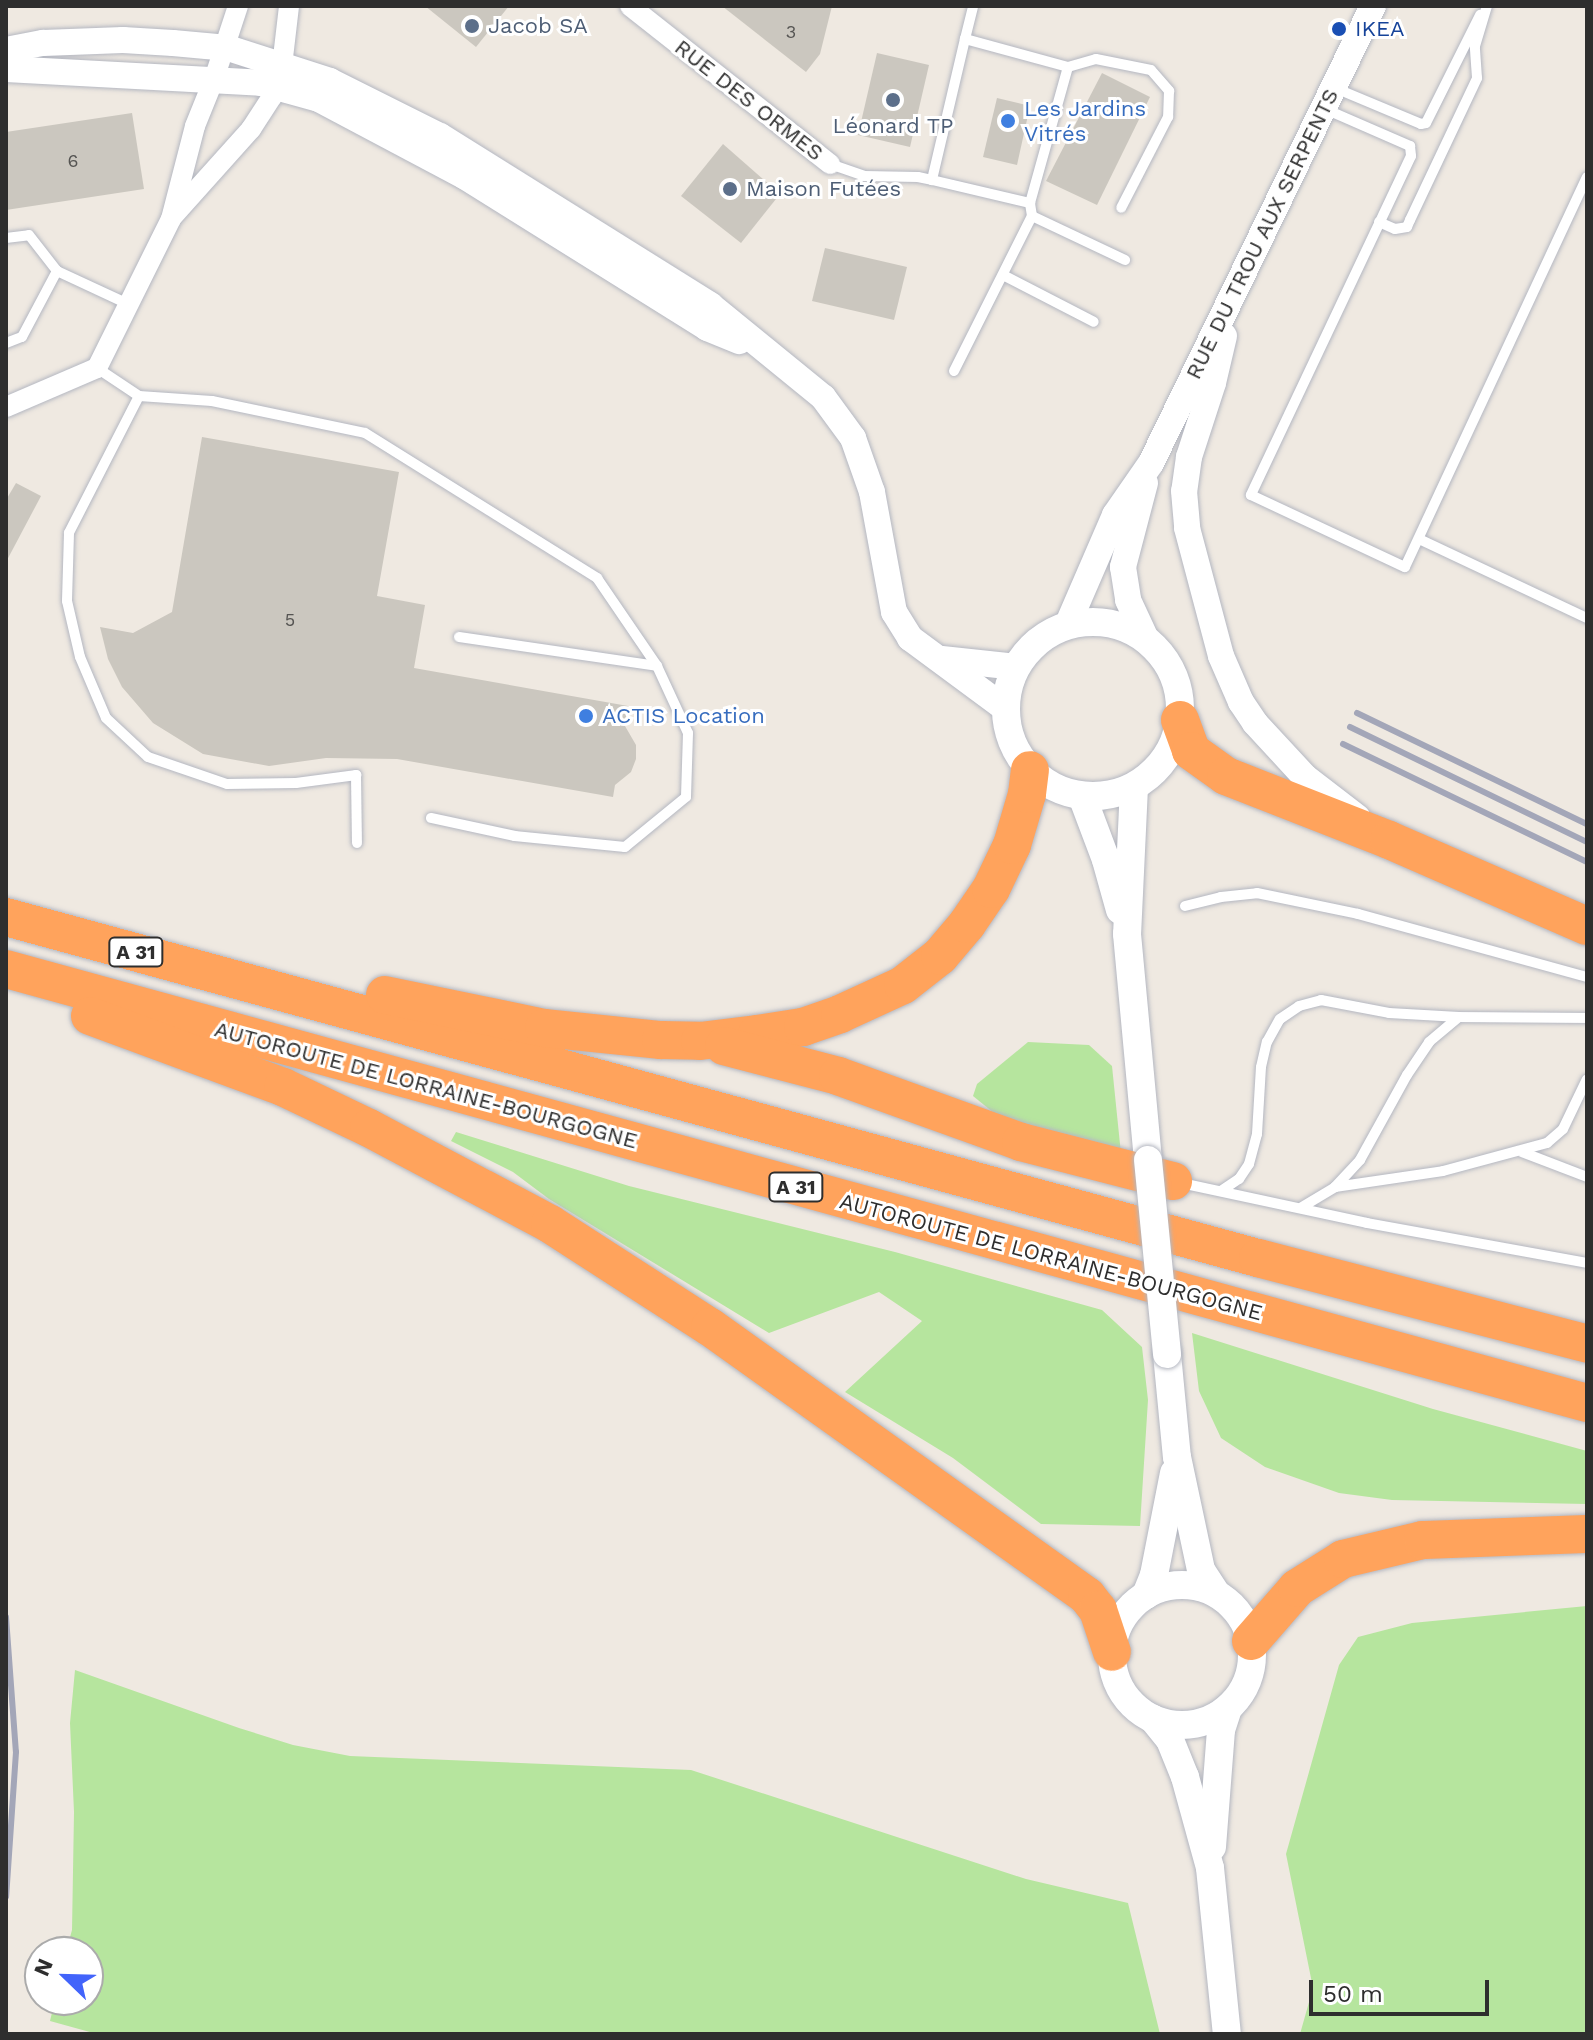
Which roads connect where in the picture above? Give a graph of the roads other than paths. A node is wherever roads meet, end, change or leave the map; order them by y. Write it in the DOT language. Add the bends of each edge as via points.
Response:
graph roads {
  1 [pos="238,6"];
  2 [pos="289,6"];
  3 [pos="630,6"];
  4 [pos="973,6"];
  5 [pos="1373,6"];
  6 [pos="1486,6"];
  7 [pos="965,39"];
  8 [pos="224,48"];
  9 [pos="6,50"];
  10 [pos="1068,67"];
  11 [pos="6,69"];
  12 [pos="279,76"];
  13 [pos="214,79"];
  14 [pos="1328,98"];
  15 [pos="830,164"];
  16 [pos="1587,177"];
  17 [pos="932,180"];
  18 [pos="1030,203"];
  19 [pos="1121,208"];
  20 [pos="1032,216"];
  21 [pos="171,219"];
  22 [pos="1379,222"];
  23 [pos="6,238"];
  24 [pos="1125,260"];
  25 [pos="57,271"];
  26 [pos="1003,275"];
  27 [pos="1233,294"];
  28 [pos="128,304"];
  29 [pos="1094,322"];
  30 [pos="6,343"];
  31 [pos="97,368"];
  32 [pos="954,371"];
  33 [pos="139,396"];
  34 [pos="6,407"];
  35 [pos="1151,463"];
  36 [pos="1419,539"];
  37 [pos="1587,618"];
  38 [pos="1067,626"];
  39 [pos="459,637"];
  40 [pos="1147,641"];
  41 [pos="938,659"];
  42 [pos="657,666"];
  43 [pos="1017,667"];
  44 [pos="1006,709"];
  45 [pos="1180,720"];
  46 [pos="1030,770"];
  47 [pos="1134,787"];
  48 [pos="1082,796"];
  49 [pos="431,818"];
  50 [pos="1389,840"];
  51 [pos="357,843"];
  52 [pos="1185,906"];
  53 [pos="6,917"];
  54 [pos="1587,926"];
  55 [pos="1127,934"];
  56 [pos="13,971"];
  57 [pos="1587,977"];
  58 [pos="267,987"];
  59 [pos="1459,1017"];
  60 [pos="1587,1018"];
  61 [pos="700,1041"];
  62 [pos="1587,1079"];
  63 [pos="1519,1151"];
  64 [pos="1160,1171"];
  65 [pos="1587,1177"];
  66 [pos="1335,1187"];
  67 [pos="1221,1191"];
  68 [pos="1302,1207"];
  69 [pos="1587,1263"];
  70 [pos="1587,1344"];
  71 [pos="1587,1403"];
  72 [pos="1177,1457"];
  73 [pos="1587,1534"];
  74 [pos="1216,1593"];
  75 [pos="1146,1595"];
  76 [pos="1251,1641"];
  77 [pos="1112,1652"];
  78 [pos="1228,1708"];
  79 [pos="1153,1719"];
  80 [pos="1210,1868"];
  81 [pos="1227,2034"];
  1 -- 8 [label="street"];
  2 -- 12 [label="street"];
  3 -- 15 [label="street, RUE DES ORMES"];
  4 -- 7 [label="lane"];
  5 -- 14 [label="street, RUE DU TROU AUX SERPENTS"];
  6 -- 14 [label="lane" via="1426,123"];
  6 -- 22 [label="lane" via="1475,46 1477,78 1407,227 1395,229"];
  7 -- 10 [label="lane"];
  7 -- 17 [label="lane"];
  8 -- 9 [label="street" via="123,40"];
  8 -- 12 [label="street"];
  8 -- 13 [label="street"];
  10 -- 18 [label="lane"];
  10 -- 19 [label="lane" via="1096,59 1151,70 1169,91 1168,117"];
  11 -- 13 [label="street"];
  12 -- 13 [label="street"];
  12 -- 21 [label="street" via="251,129"];
  12 -- 41 [label="street" via="330,81 440,136 710,305 823,397 853,438 872,492 894,612 910,638"];
  13 -- 21 [label="street" via="195,126"];
  14 -- 22 [label="lane" via="1410,146 1411,156"];
  14 -- 27 [label="street, RUE DU TROU AUX SERPENTS"];
  15 -- 17 [label="lane" via="864,176"];
  16 -- 36 [label="lane"];
  17 -- 18 [label="lane"];
  18 -- 20 [label="lane"];
  20 -- 24 [label="lane"];
  20 -- 26 [label="lane"];
  21 -- 28 [label="street"];
  22 -- 36 [label="lane" via="1251,495 1405,567"];
  23 -- 25 [label="lane" via="29,235"];
  25 -- 28 [label="lane"];
  25 -- 30 [label="lane" via="22,337"];
  26 -- 29 [label="lane"];
  26 -- 32 [label="lane"];
  27 -- 35 [label="street, RUE DU TROU AUX SERPENTS"];
  27 -- 50 [label="street" via="1184,491 1187,528 1221,656 1241,702 1285,758"];
  28 -- 31 [label="street"];
  31 -- 33 [label="lane"];
  31 -- 34 [label="street"];
  33 -- 42 [label="lane" via="212,401 365,433 597,578"];
  33 -- 51 [label="lane" via="69,533 67,601 80,657 106,718 148,757 227,784 356,775"];
  35 -- 38 [label="street, RUE DU TROU AUX SERPENTS" via="1115,515"];
  35 -- 40 [label="street, RUE DU TROU AUX SERPENTS" via="1123,567 1128,600"];
  36 -- 37 [label="lane"];
  38 -- 40 [label="main road" via="1109,624"];
  38 -- 43 [label="main road" via="1047,635"];
  39 -- 42 [label="lane"];
  40 -- 45 [label="main road" via="1173,676"];
  41 -- 43 [label="street"];
  41 -- 44 [label="street"];
  42 -- 49 [label="lane" via="688,733 686,797 625,847 515,836"];
  43 -- 44 [label="main road"];
  44 -- 46 [label="main road" via="1017,752"];
  45 -- 47 [label="main road" via="1172,747 1156,770"];
  45 -- 50 [label="highway" via="1191,751 1226,776"];
  46 -- 48 [label="main road" via="1062,791"];
  46 -- 61 [label="highway" via="1012,845 991,889 940,956 903,985 840,1014 803,1027"];
  47 -- 48 [label="main road"];
  47 -- 55 [label="main road"];
  48 -- 55 [label="main road"];
  50 -- 54 [label="highway"];
  52 -- 57 [label="lane" via="1257,893 1358,914"];
  53 -- 58 [label="highway, A 31"];
  55 -- 64 [label="main road"];
  56 -- 71 [label="highway, AUTOROUTE DE LORRAINE-BOURGOGNE / A 31"];
  56 -- 77 [label="highway" via="84,1013 283,1087 550,1224 710,1327 1087,1596 1098,1610"];
  58 -- 61 [label="highway" via="337,985 544,1028"];
  58 -- 70 [label="highway, A 31"];
  59 -- 60 [label="lane"];
  59 -- 66 [label="lane" via="1429,1042 1360,1160"];
  59 -- 67 [label="lane" via="1389,1013 1321,1000 1280,1019 1261,1067 1257,1134 1249,1164"];
  61 -- 64 [label="highway" via="838,1076 1021,1142"];
  62 -- 63 [label="lane" via="1563,1129 1547,1143"];
  63 -- 65 [label="lane"];
  63 -- 66 [label="lane" via="1443,1171"];
  64 -- 67 [label="lane"];
  64 -- 72 [label="main road, bridge"];
  66 -- 68 [label="lane"];
  67 -- 68 [label="lane"];
  68 -- 69 [label="lane"];
  72 -- 74 [label="main road" via="1201,1570"];
  72 -- 75 [label="main road" via="1158,1560"];
  73 -- 76 [label="highway" via="1423,1540 1343,1559 1297,1588"];
  74 -- 75 [label="main road" via="1193,1585 1169,1586"];
  74 -- 76 [label="main road" via="1245,1622"];
  75 -- 77 [label="main road" via="1117,1629"];
  76 -- 78 [label="main road" via="1252,1666"];
  77 -- 79 [label="main road" via="1123,1691"];
  78 -- 79 [label="main road" via="1192,1724"];
  78 -- 80 [label="main road" via="1221,1730"];
  79 -- 80 [label="main road" via="1170,1740 1185,1777"];
  80 -- 81 [label="main road"];
}
